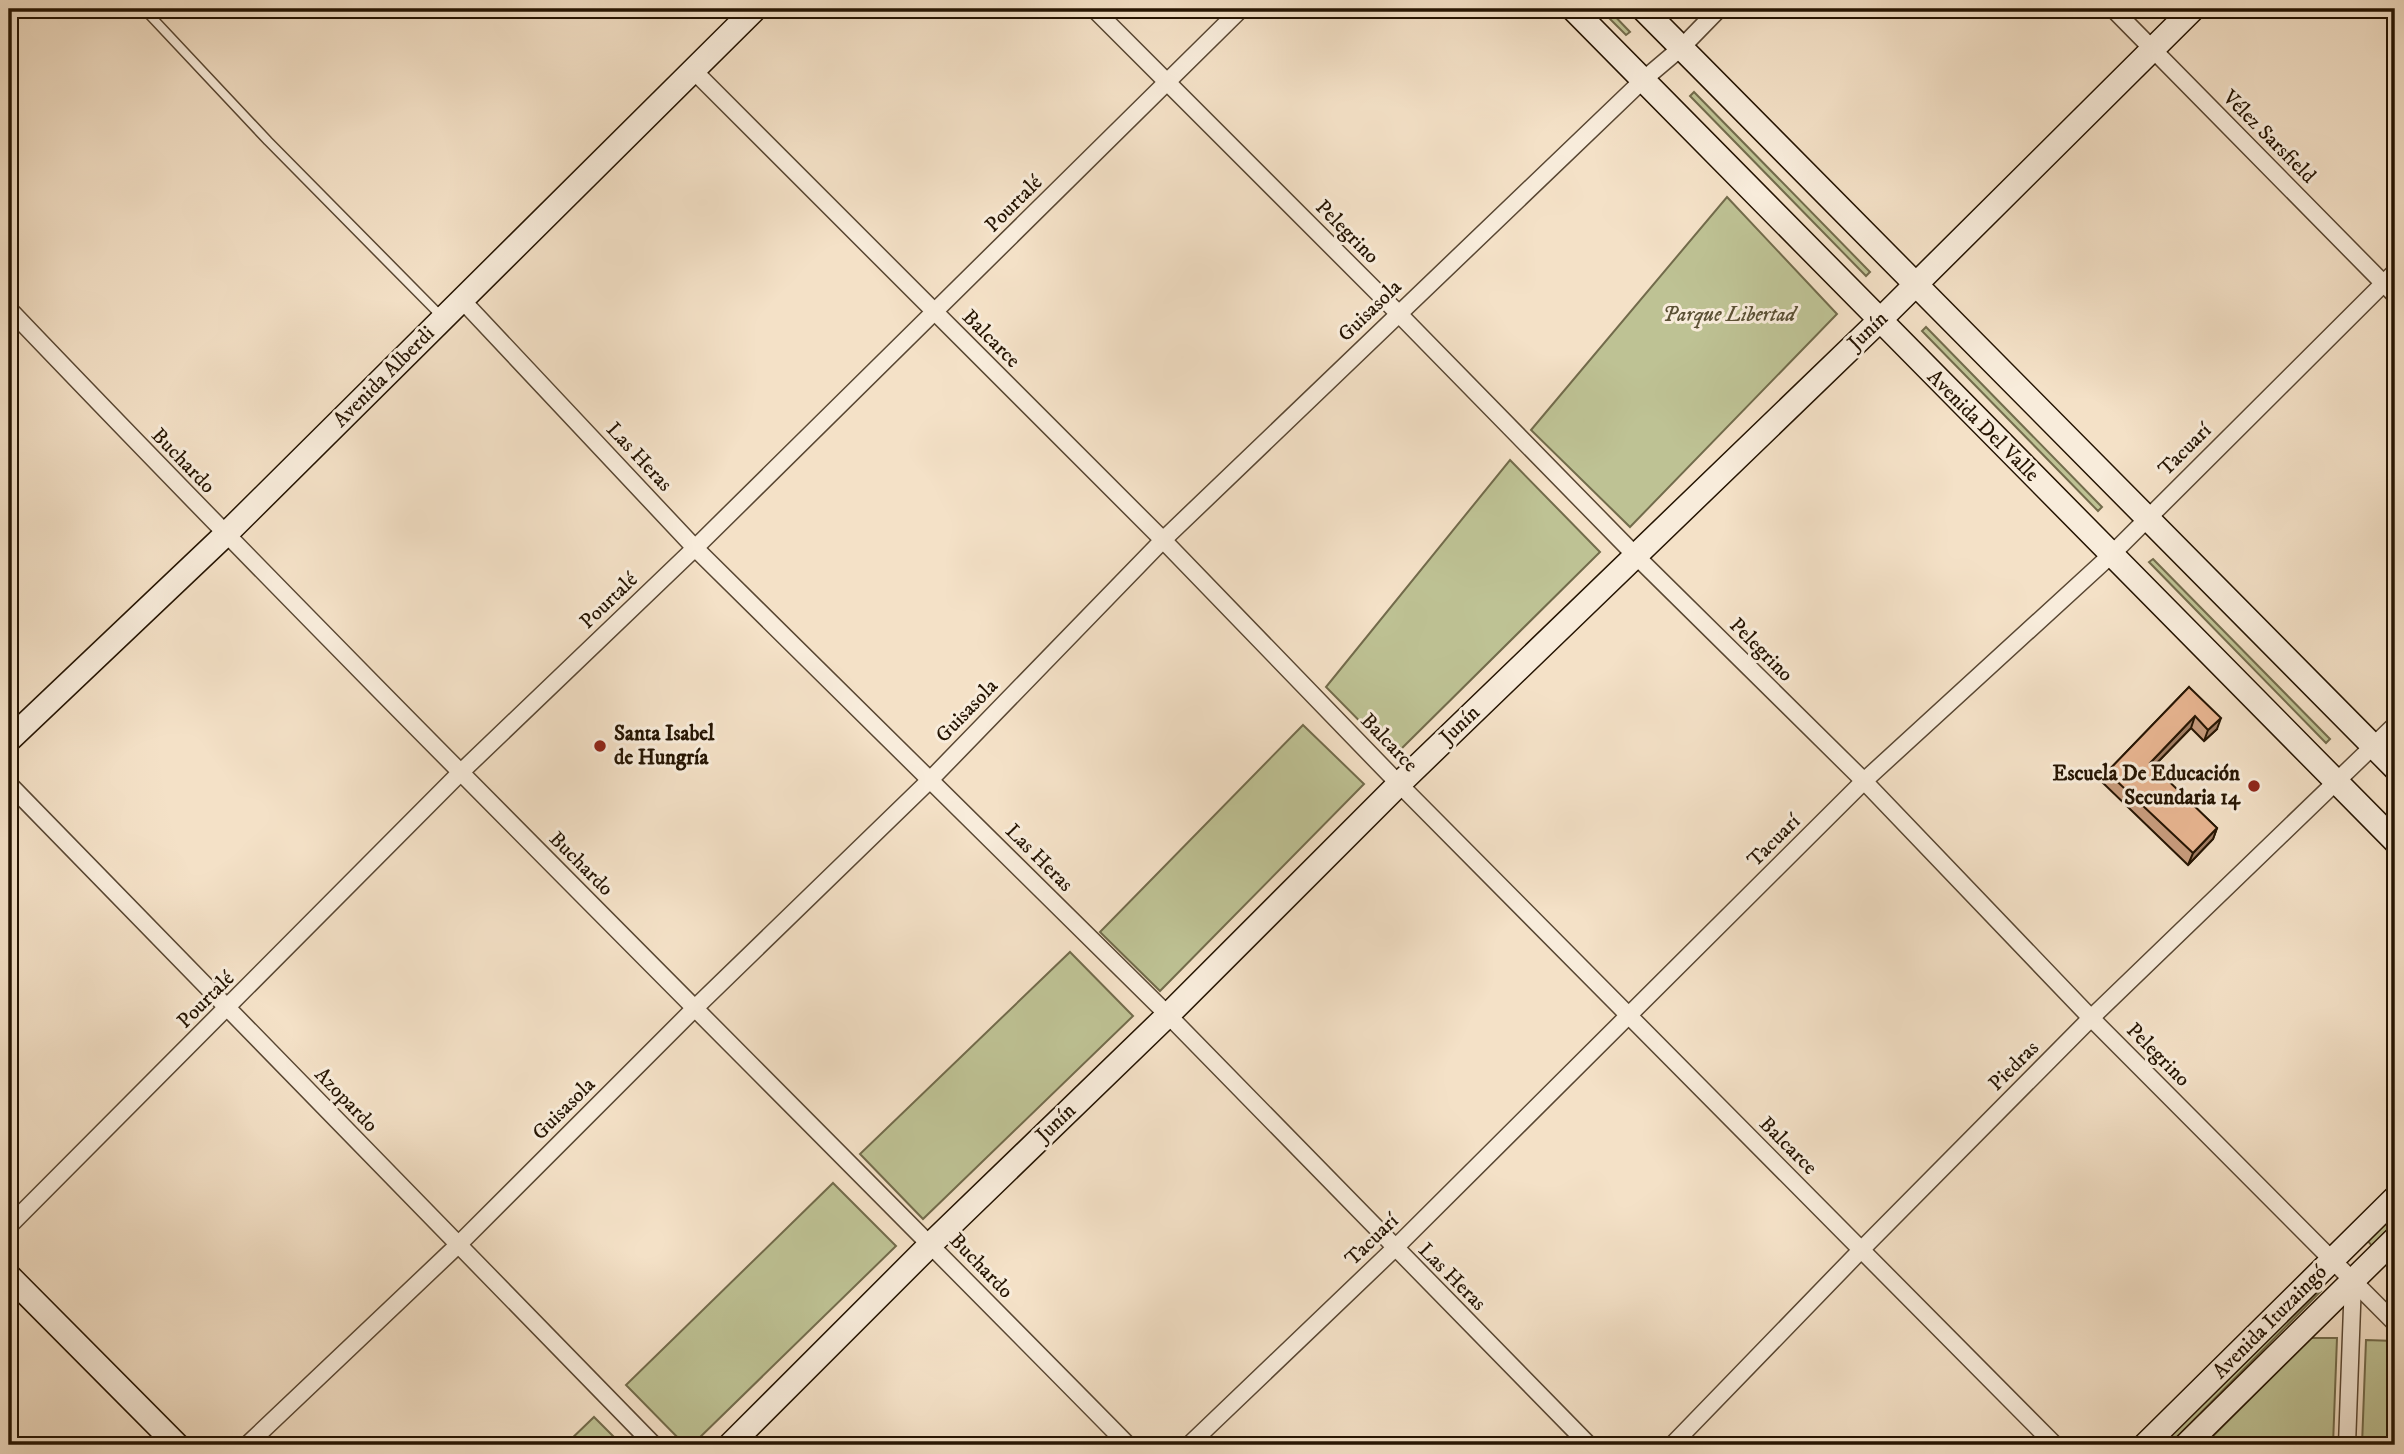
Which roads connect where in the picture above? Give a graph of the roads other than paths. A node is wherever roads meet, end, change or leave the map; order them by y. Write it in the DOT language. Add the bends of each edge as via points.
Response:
graph roads {
  1 [pos="144,9"];
  2 [pos="755,9"];
  3 [pos="1094,9"];
  4 [pos="1241,9"];
  5 [pos="1573,9"];
  6 [pos="1643,9"];
  7 [pos="1719,9"];
  8 [pos="2113,9"];
  9 [pos="2193,9"];
  10 [pos="1682,47"];
  11 [pos="2153,49"];
  12 [pos="693,70"];
  13 [pos="1643,79"];
  14 [pos="1166,82"];
  15 [pos="1916,283"];
  16 [pos="2392,283"];
  17 [pos="461,299"];
  18 [pos="9,309"];
  19 [pos="934,313"];
  20 [pos="1398,313"];
  21 [pos="443,317"];
  22 [pos="1880,320"];
  23 [pos="2147,517"];
  24 [pos="225,535"];
  25 [pos="1163,540"];
  26 [pos="695,548"];
  27 [pos="1635,555"];
  28 [pos="2111,555"];
  29 [pos="2395,725"];
  30 [pos="9,740"];
  31 [pos="2374,746"];
  32 [pos="2395,768"];
  33 [pos="460,773"];
  34 [pos="930,780"];
  35 [pos="1864,781"];
  36 [pos="2336,783"];
  37 [pos="9,784"];
  38 [pos="1399,784"];
  39 [pos="2395,841"];
  40 [pos="696,1007"];
  41 [pos="227,1009"];
  42 [pos="1168,1015"];
  43 [pos="1630,1015"];
  44 [pos="2091,1018"];
  45 [pos="2395,1198"];
  46 [pos="9,1226"];
  47 [pos="2395,1239"];
  48 [pos="459,1244"];
  49 [pos="931,1244"];
  50 [pos="1395,1248"];
  51 [pos="1861,1250"];
  52 [pos="2333,1260"];
  53 [pos="9,1276"];
  54 [pos="2353,1280"];
  55 [pos="2395,1323"];
  56 [pos="177,1445"];
  57 [pos="247,1445"];
  58 [pos="654,1445"];
  59 [pos="730,1445"];
  60 [pos="1128,1445"];
  61 [pos="1189,1445"];
  62 [pos="1589,1445"];
  63 [pos="1672,1445"];
  64 [pos="2055,1445"];
  65 [pos="2144,1445"];
  66 [pos="2186,1445"];
  67 [pos="2347,1445"];
  1 -- 21 [label="lane"];
  2 -- 12 [label="main road, Avenida Alberdi"];
  3 -- 14 [label="street, Pelegrino"];
  4 -- 14 [label="street, Pourtalé"];
  5 -- 13 [label="main road, Avenida Del Valle"];
  6 -- 10 [label="main road"];
  7 -- 10 [label="street, Guisasola"];
  8 -- 11 [label="street, Vélez Sarsfield"];
  9 -- 11 [label="main road, Junín"];
  10 -- 13 [label="street, Guisasola"];
  10 -- 15 [label="main road"];
  11 -- 15 [label="main road, Junín"];
  11 -- 16 [label="street, Vélez Sarsfield"];
  12 -- 17 [label="main road, Avenida Alberdi"];
  12 -- 19 [label="street, Balcarce"];
  13 -- 20 [label="street, Guisasola"];
  13 -- 22 [label="main road, Avenida Del Valle"];
  14 -- 19 [label="street, Pourtalé"];
  14 -- 20 [label="street, Pelegrino"];
  15 -- 22 [label="main road, Junín"];
  15 -- 23 [label="main road"];
  16 -- 23 [label="street, Tacuarí"];
  17 -- 21 [label="main road, Avenida Alberdi"];
  17 -- 26 [label="street, Las Heras"];
  18 -- 24 [label="street, Buchardo"];
  19 -- 25 [label="street, Balcarce"];
  19 -- 26 [label="street, Pourtalé"];
  20 -- 25 [label="street, Guisasola"];
  20 -- 27 [label="street, Pelegrino"];
  21 -- 24 [label="main road, Avenida Alberdi"];
  22 -- 27 [label="main road, Junín"];
  22 -- 28 [label="main road, Avenida Del Valle"];
  23 -- 28 [label="street, Tacuarí"];
  23 -- 31 [label="main road"];
  24 -- 30 [label="main road, Avenida Alberdi"];
  24 -- 33 [label="street, Buchardo"];
  25 -- 34 [label="street, Guisasola"];
  25 -- 38 [label="street, Balcarce"];
  26 -- 33 [label="street, Pourtalé"];
  26 -- 34 [label="street, Las Heras"];
  27 -- 35 [label="street, Pelegrino"];
  27 -- 38 [label="main road, Junín"];
  28 -- 35 [label="street, Tacuarí"];
  28 -- 36 [label="main road, Avenida Del Valle"];
  29 -- 31 [label="street, Piedras"];
  31 -- 32 [label="main road"];
  31 -- 36 [label="street, Piedras"];
  33 -- 40 [label="street, Buchardo"];
  33 -- 41 [label="street, Pourtalé"];
  34 -- 40 [label="street, Guisasola"];
  34 -- 42 [label="street, Las Heras"];
  35 -- 43 [label="street, Tacuarí"];
  35 -- 44 [label="street, Pelegrino"];
  36 -- 39 [label="main road, Avenida Del Valle"];
  36 -- 44 [label="street, Piedras"];
  37 -- 41 [label="street, Azopardo"];
  38 -- 42 [label="main road, Junín"];
  38 -- 43 [label="street, Balcarce"];
  40 -- 48 [label="street, Guisasola"];
  40 -- 49 [label="street, Buchardo"];
  41 -- 46 [label="street, Pourtalé"];
  41 -- 48 [label="street, Azopardo"];
  42 -- 49 [label="main road, Junín"];
  42 -- 50 [label="street, Las Heras"];
  43 -- 50 [label="street, Tacuarí"];
  43 -- 51 [label="street, Balcarce"];
  44 -- 51 [label="street, Piedras"];
  44 -- 52 [label="street, Pelegrino"];
  45 -- 52 [label="main road, Avenida Ituzaingó"];
  47 -- 54 [label="main road, Avenida Ituzaingó"];
  48 -- 57 [label="street, Guisasola"];
  48 -- 58 [label="street, Azopardo"];
  49 -- 59 [label="main road, Junín"];
  49 -- 60 [label="street, Buchardo"];
  50 -- 61 [label="street, Tacuarí"];
  50 -- 62 [label="street, Las Heras"];
  51 -- 63 [label="street, Piedras"];
  51 -- 64 [label="street, Balcarce"];
  52 -- 54 [label="street, Pelegrino"];
  52 -- 65 [label="main road, Avenida Ituzaingó"];
  53 -- 56 [label="main road"];
  54 -- 55 [label="street, Pelegrino"];
  54 -- 66 [label="main road, Avenida Ituzaingó"];
  54 -- 67 [label="street"];
}
